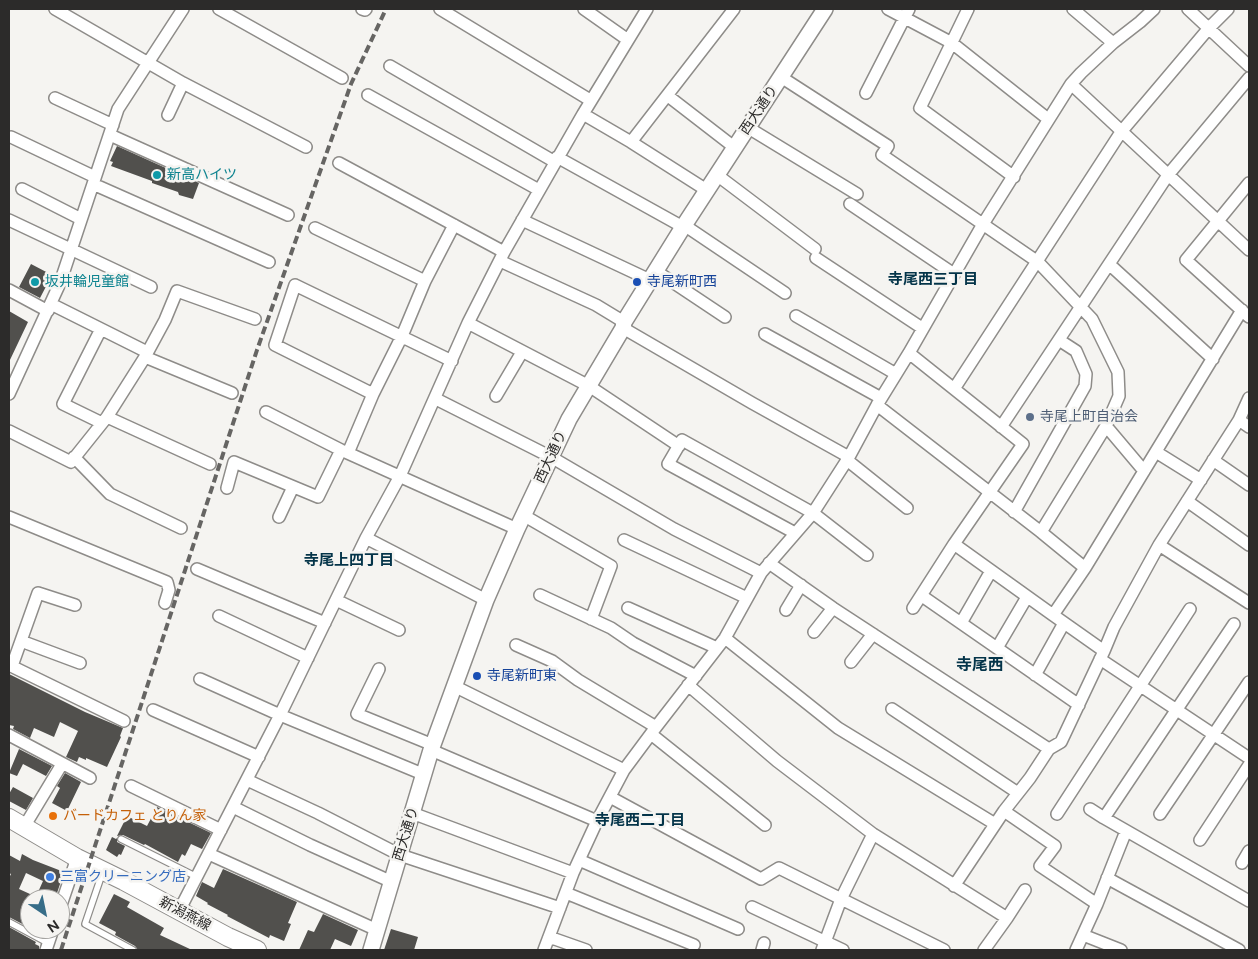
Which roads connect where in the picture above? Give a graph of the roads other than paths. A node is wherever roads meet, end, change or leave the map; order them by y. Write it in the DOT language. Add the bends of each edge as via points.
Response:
graph roads {
  1 [pos="55,9"];
  2 [pos="183,9"];
  3 [pos="219,9"];
  4 [pos="440,9"];
  5 [pos="584,9"];
  6 [pos="647,9"];
  7 [pos="734,9"];
  8 [pos="825,9"];
  9 [pos="888,9"];
  10 [pos="968,9"];
  11 [pos="1073,9"];
  12 [pos="1154,9"];
  13 [pos="1188,9"];
  14 [pos="1228,9"];
  15 [pos="907,14"];
  16 [pos="1209,28"];
  17 [pos="628,40"];
  18 [pos="952,43"];
  19 [pos="1113,43"];
  20 [pos="148,63"];
  21 [pos="390,66"];
  22 [pos="1249,66"];
  23 [pos="781,77"];
  24 [pos="342,78"];
  25 [pos="1249,78"];
  26 [pos="183,83"];
  27 [pos="1071,84"];
  28 [pos="866,93"];
  29 [pos="368,95"];
  30 [pos="668,96"];
  31 [pos="55,98"];
  32 [pos="590,100"];
  33 [pos="583,114"];
  34 [pos="168,115"];
  35 [pos="1048,119"];
  36 [pos="747,127"];
  37 [pos="111,130"];
  38 [pos="1121,132"];
  39 [pos="11,137"];
  40 [pos="631,142"];
  41 [pos="306,147"];
  42 [pos="734,147"];
  43 [pos="556,159"];
  44 [pos="339,163"];
  45 [pos="717,175"];
  46 [pos="1168,175"];
  47 [pos="1014,176"];
  48 [pos="94,181"];
  49 [pos="1249,183"];
  50 [pos="22,189"];
  51 [pos="539,190"];
  52 [pos="708,191"];
  53 [pos="857,194"];
  54 [pos="850,204"];
  55 [pos="288,215"];
  56 [pos="81,219"];
  57 [pos="9,220"];
  58 [pos="522,220"];
  59 [pos="1218,221"];
  60 [pos="983,224"];
  61 [pos="454,225"];
  62 [pos="684,226"];
  63 [pos="315,228"];
  64 [pos="71,249"];
  65 [pos="1249,250"];
  66 [pos="502,256"];
  67 [pos="269,262"];
  68 [pos="1038,262"];
  69 [pos="1109,264"];
  70 [pos="954,274"];
  71 [pos="653,276"];
  72 [pos="425,281"];
  73 [pos="151,287"];
  74 [pos="9,290"];
  75 [pos="785,293"];
  76 [pos="1081,306"];
  77 [pos="49,308"];
  78 [pos="1246,313"];
  79 [pos="796,316"];
  80 [pos="725,317"];
  81 [pos="255,319"];
  82 [pos="468,323"];
  83 [pos="623,325"];
  84 [pos="922,328"];
  85 [pos="101,329"];
  86 [pos="765,334"];
  87 [pos="402,336"];
  88 [pos="1059,340"];
  89 [pos="522,352"];
  90 [pos="909,353"];
  91 [pos="146,354"];
  92 [pos="1213,359"];
  93 [pos="452,361"];
  94 [pos="896,374"];
  95 [pos="589,386"];
  96 [pos="954,389"];
  97 [pos="232,393"];
  98 [pos="9,394"];
  99 [pos="374,394"];
  100 [pos="496,396"];
  101 [pos="1249,398"];
  102 [pos="436,399"];
  103 [pos="879,402"];
  104 [pos="266,412"];
  105 [pos="104,420"];
  106 [pos="1239,420"];
  107 [pos="1106,426"];
  108 [pos="1002,427"];
  109 [pos="1249,428"];
  110 [pos="9,431"];
  111 [pos="679,446"];
  112 [pos="344,451"];
  113 [pos="1156,452"];
  114 [pos="551,456"];
  115 [pos="74,457"];
  116 [pos="848,458"];
  117 [pos="1214,460"];
  118 [pos="210,464"];
  119 [pos="1144,471"];
  120 [pos="400,476"];
  121 [pos="1201,480"];
  122 [pos="1249,485"];
  123 [pos="294,487"];
  124 [pos="227,488"];
  125 [pos="989,493"];
  126 [pos="1187,502"];
  127 [pos="907,508"];
  128 [pos="1014,512"];
  129 [pos="812,513"];
  130 [pos="9,517"];
  131 [pos="279,518"];
  132 [pos="520,522"];
  133 [pos="182,528"];
  134 [pos="1041,532"];
  135 [pos="795,533"];
  136 [pos="366,538"];
  137 [pos="624,540"];
  138 [pos="954,544"];
  139 [pos="1249,545"];
  140 [pos="1159,546"];
  141 [pos="867,555"];
  142 [pos="769,563"];
  143 [pos="197,568"];
  144 [pos="1085,568"];
  145 [pos="991,571"];
  146 [pos="761,572"];
  147 [pos="802,585"];
  148 [pos="540,595"];
  149 [pos="922,596"];
  150 [pos="1027,597"];
  151 [pos="747,598"];
  152 [pos="336,600"];
  153 [pos="486,600"];
  154 [pos="165,603"];
  155 [pos="1249,604"];
  156 [pos="75,605"];
  157 [pos="628,608"];
  158 [pos="832,608"];
  159 [pos="913,608"];
  160 [pos="1190,609"];
  161 [pos="786,610"];
  162 [pos="1053,615"];
  163 [pos="219,616"];
  164 [pos="591,619"];
  165 [pos="325,623"];
  166 [pos="961,623"];
  167 [pos="1064,623"];
  168 [pos="1234,624"];
  169 [pos="399,630"];
  170 [pos="814,632"];
  171 [pos="873,634"];
  172 [pos="725,638"];
  173 [pos="21,641"];
  174 [pos="516,645"];
  175 [pos="717,648"];
  176 [pos="997,648"];
  177 [pos="1102,655"];
  178 [pos="308,658"];
  179 [pos="851,662"];
  180 [pos="80,663"];
  181 [pos="10,665"];
  182 [pos="379,669"];
  183 [pos="1036,675"];
  184 [pos="200,679"];
  185 [pos="692,680"];
  186 [pos="1249,682"];
  187 [pos="1141,685"];
  188 [pos="454,686"];
  189 [pos="1078,705"];
  190 [pos="892,709"];
  191 [pos="153,710"];
  192 [pos="1176,710"];
  193 [pos="280,715"];
  194 [pos="124,721"];
  195 [pos="653,730"];
  196 [pos="9,734"];
  197 [pos="1214,734"];
  198 [pos="432,748"];
  199 [pos="1049,749"];
  200 [pos="258,757"];
  201 [pos="1249,758"];
  202 [pos="62,764"];
  203 [pos="1249,765"];
  204 [pos="624,770"];
  205 [pos="425,775"];
  206 [pos="90,778"];
  207 [pos="247,780"];
  208 [pos="131,786"];
  209 [pos="1018,793"];
  210 [pos="610,797"];
  211 [pos="233,807"];
  212 [pos="1090,809"];
  213 [pos="1004,811"];
  214 [pos="412,812"];
  215 [pos="1057,814"];
  216 [pos="1160,814"];
  217 [pos="1104,818"];
  218 [pos="597,821"];
  219 [pos="16,823"];
  220 [pos="995,824"];
  221 [pos="765,826"];
  222 [pos="221,830"];
  223 [pos="1126,831"];
  224 [pos="873,834"];
  225 [pos="121,839"];
  226 [pos="1200,840"];
  227 [pos="1249,851"];
  228 [pos="209,854"];
  229 [pos="400,855"];
  230 [pos="77,858"];
  231 [pos="579,860"];
  232 [pos="1242,863"];
  233 [pos="104,871"];
  234 [pos="573,873"];
  235 [pos="197,877"];
  236 [pos="1106,878"];
  237 [pos="392,882"];
  238 [pos="954,886"];
  239 [pos="66,889"];
  240 [pos="1025,890"];
  241 [pos="566,893"];
  242 [pos="841,899"];
  243 [pos="1249,901"];
  244 [pos="1097,904"];
  245 [pos="752,907"];
  246 [pos="560,908"];
  247 [pos="179,911"];
  248 [pos="1006,918"];
  249 [pos="9,922"];
  250 [pos="738,929"];
  251 [pos="377,930"];
  252 [pos="1083,935"];
  253 [pos="549,937"];
  254 [pos="694,945"];
  255 [pos="823,946"];
  256 [pos="47,947"];
  257 [pos="133,950"];
  258 [pos="257,950"];
  259 [pos="371,950"];
  260 [pos="544,950"];
  261 [pos="586,950"];
  262 [pos="843,950"];
  263 [pos="944,950"];
  264 [pos="984,950"];
  265 [pos="1076,950"];
  266 [pos="1121,950"];
  267 [pos="1237,950"];
  1 -- 20 [label="street"];
  2 -- 20 [label="street"];
  3 -- 24 [label="street"];
  4 -- 32 [label="street"];
  5 -- 17 [label="street"];
  6 -- 17 [label="street"];
  7 -- 30 [label="street"];
  8 -- 23 [label="street, 西大通り"];
  9 -- 15 [label="street"];
  10 -- 18 [label="street"];
  11 -- 19 [label="street"];
  12 -- 19 [label="street"];
  13 -- 16 [label="street"];
  14 -- 16 [label="street"];
  15 -- 18 [label="street"];
  15 -- 28 [label="street"];
  16 -- 22 [label="street"];
  16 -- 38 [label="street"];
  17 -- 32 [label="street"];
  18 -- 35 [label="street"];
  18 -- 47 [label="street" via="920,108"];
  19 -- 27 [label="street"];
  20 -- 26 [label="street"];
  20 -- 37 [label="street" via="118,109"];
  21 -- 43 [label="street"];
  23 -- 36 [label="street, 西大通り"];
  23 -- 60 [label="street" via="888,146 882,155"];
  25 -- 46 [label="street"];
  26 -- 34 [label="street"];
  26 -- 41 [label="street"];
  27 -- 35 [label="street"];
  27 -- 38 [label="street"];
  29 -- 51 [label="street"];
  30 -- 40 [label="street"];
  30 -- 42 [label="street"];
  31 -- 37 [label="street"];
  32 -- 33 [label="street"];
  33 -- 40 [label="street"];
  33 -- 43 [label="street"];
  35 -- 47 [label="street"];
  36 -- 42 [label="street, 西大通り"];
  36 -- 53 [label="street"];
  37 -- 48 [label="street"];
  37 -- 55 [label="street"];
  38 -- 46 [label="street"];
  38 -- 68 [label="street"];
  39 -- 48 [label="street"];
  40 -- 52 [label="street"];
  42 -- 45 [label="street, 西大通り"];
  43 -- 51 [label="street"];
  43 -- 62 [label="street"];
  44 -- 61 [label="street"];
  45 -- 52 [label="street, 西大通り"];
  45 -- 84 [label="street" via="816,254"];
  46 -- 59 [label="street"];
  46 -- 69 [label="street"];
  47 -- 60 [label="street"];
  48 -- 56 [label="street"];
  48 -- 67 [label="street"];
  49 -- 59 [label="street"];
  50 -- 56 [label="street"];
  51 -- 58 [label="street"];
  52 -- 62 [label="street, 西大通り"];
  54 -- 70 [label="street"];
  56 -- 64 [label="street"];
  57 -- 64 [label="street"];
  58 -- 66 [label="street"];
  58 -- 71 [label="street"];
  59 -- 65 [label="street"];
  59 -- 78 [label="street" via="1186,260"];
  60 -- 68 [label="street"];
  60 -- 70 [label="street"];
  61 -- 66 [label="street"];
  61 -- 72 [label="street"];
  62 -- 71 [label="street, 西大通り"];
  62 -- 75 [label="street"];
  63 -- 72 [label="street"];
  64 -- 73 [label="street"];
  64 -- 77 [label="street"];
  66 -- 82 [label="street"];
  66 -- 83 [label="street" via="596,305"];
  68 -- 76 [label="street"];
  68 -- 96 [label="street"];
  69 -- 76 [label="street"];
  69 -- 92 [label="street"];
  70 -- 84 [label="street"];
  71 -- 80 [label="street"];
  71 -- 83 [label="street, 西大通り"];
  72 -- 87 [label="street"];
  74 -- 77 [label="street"];
  76 -- 88 [label="street"];
  76 -- 107 [label="street" via="1092,319 1118,372 1118,396"];
  77 -- 85 [label="street"];
  77 -- 98 [label="street"];
  78 -- 92 [label="street"];
  79 -- 94 [label="street"];
  81 -- 91 [label="street" via="177,291"];
  82 -- 89 [label="street"];
  82 -- 93 [label="street"];
  83 -- 95 [label="street, 西大通り"];
  83 -- 116 [label="street"];
  84 -- 90 [label="street"];
  85 -- 91 [label="street"];
  85 -- 105 [label="street" via="63,404"];
  86 -- 103 [label="street"];
  87 -- 93 [label="street"];
  87 -- 99 [label="street"];
  87 -- 99 [label="street" via="295,286 275,345"];
  88 -- 108 [label="street"];
  88 -- 128 [label="street" via="1079,356 1086,374 1085,386"];
  89 -- 95 [label="street"];
  89 -- 100 [label="street"];
  90 -- 94 [label="street"];
  90 -- 96 [label="street"];
  91 -- 97 [label="street"];
  91 -- 105 [label="street"];
  92 -- 113 [label="street"];
  93 -- 102 [label="street"];
  94 -- 103 [label="street"];
  95 -- 111 [label="street"];
  95 -- 114 [label="street, 西大通り"];
  96 -- 108 [label="street"];
  99 -- 112 [label="street"];
  101 -- 106 [label="street"];
  102 -- 114 [label="street"];
  102 -- 120 [label="street"];
  103 -- 116 [label="street"];
  103 -- 125 [label="street"];
  104 -- 112 [label="street"];
  105 -- 115 [label="street"];
  105 -- 118 [label="street"];
  106 -- 109 [label="street"];
  106 -- 117 [label="street"];
  107 -- 119 [label="street"];
  107 -- 134 [label="street"];
  108 -- 125 [label="street" via="1022,444"];
  110 -- 115 [label="street" via="71,462"];
  111 -- 129 [label="street" via="682,440"];
  111 -- 135 [label="street" via="668,464"];
  112 -- 120 [label="street"];
  112 -- 123 [label="street" via="318,497"];
  113 -- 119 [label="street"];
  113 -- 121 [label="street"];
  114 -- 132 [label="street, 西大通り"];
  114 -- 146 [label="street" via="674,529"];
  115 -- 133 [label="street" via="110,494"];
  116 -- 127 [label="street"];
  116 -- 129 [label="street"];
  117 -- 121 [label="street"];
  117 -- 122 [label="street"];
  119 -- 144 [label="street"];
  120 -- 132 [label="street"];
  120 -- 136 [label="street"];
  121 -- 126 [label="street"];
  123 -- 124 [label="street" via="234,462"];
  123 -- 131 [label="street"];
  125 -- 128 [label="street"];
  125 -- 138 [label="street"];
  126 -- 139 [label="street"];
  126 -- 140 [label="street"];
  128 -- 134 [label="street"];
  129 -- 135 [label="street"];
  129 -- 141 [label="street"];
  130 -- 154 [label="street" via="167,582 170,590"];
  132 -- 153 [label="street, 西大通り"];
  132 -- 164 [label="street" via="611,566"];
  134 -- 144 [label="street"];
  135 -- 142 [label="street"];
  136 -- 152 [label="street"];
  136 -- 153 [label="street"];
  137 -- 151 [label="street"];
  138 -- 145 [label="street"];
  138 -- 149 [label="street"];
  140 -- 155 [label="street"];
  140 -- 177 [label="street"];
  142 -- 146 [label="street"];
  142 -- 147 [label="street"];
  143 -- 165 [label="street"];
  144 -- 162 [label="street"];
  145 -- 150 [label="street"];
  145 -- 166 [label="street"];
  146 -- 151 [label="street"];
  147 -- 158 [label="street"];
  147 -- 161 [label="street"];
  148 -- 164 [label="street"];
  149 -- 159 [label="street"];
  149 -- 166 [label="street"];
  150 -- 162 [label="street"];
  150 -- 176 [label="street"];
  151 -- 172 [label="street"];
  152 -- 165 [label="street"];
  152 -- 169 [label="street"];
  153 -- 188 [label="street, 西大通り"];
  156 -- 173 [label="street" via="38,593"];
  157 -- 175 [label="street"];
  158 -- 170 [label="street"];
  158 -- 171 [label="street"];
  160 -- 187 [label="street"];
  162 -- 167 [label="street"];
  163 -- 178 [label="street"];
  164 -- 185 [label="street" via="611,628"];
  165 -- 178 [label="street"];
  166 -- 176 [label="street"];
  167 -- 177 [label="street"];
  167 -- 183 [label="street"];
  168 -- 192 [label="street"];
  171 -- 179 [label="street"];
  171 -- 199 [label="street"];
  172 -- 175 [label="street"];
  172 -- 220 [label="street" via="838,728"];
  173 -- 180 [label="street"];
  173 -- 181 [label="street"];
  174 -- 195 [label="street" via="552,661"];
  175 -- 185 [label="street"];
  176 -- 183 [label="street"];
  177 -- 187 [label="street"];
  177 -- 189 [label="street"];
  178 -- 193 [label="street"];
  181 -- 194 [label="street"];
  182 -- 198 [label="street" via="358,714"];
  183 -- 189 [label="street"];
  184 -- 193 [label="street"];
  185 -- 195 [label="street"];
  185 -- 224 [label="street" via="777,761"];
  186 -- 197 [label="street"];
  187 -- 192 [label="street"];
  187 -- 215 [label="street"];
  188 -- 198 [label="street, 西大通り"];
  188 -- 204 [label="street"];
  189 -- 199 [label="street" via="1061,742"];
  190 -- 209 [label="street"];
  191 -- 200 [label="street"];
  192 -- 197 [label="street"];
  192 -- 217 [label="street"];
  193 -- 200 [label="street"];
  193 -- 205 [label="street"];
  195 -- 204 [label="street"];
  195 -- 221 [label="street"];
  196 -- 202 [label="street"];
  197 -- 201 [label="street"];
  197 -- 216 [label="street"];
  198 -- 205 [label="street, 西大通り"];
  198 -- 218 [label="street"];
  199 -- 209 [label="street"];
  200 -- 207 [label="street"];
  202 -- 206 [label="street"];
  202 -- 219 [label="street"];
  203 -- 226 [label="street"];
  204 -- 210 [label="street"];
  205 -- 214 [label="street, 西大通り"];
  207 -- 211 [label="street"];
  207 -- 229 [label="street"];
  208 -- 222 [label="street"];
  209 -- 213 [label="street"];
  210 -- 218 [label="street"];
  210 -- 242 [label="street" via="761,879 779,868"];
  211 -- 222 [label="street"];
  211 -- 237 [label="street"];
  212 -- 217 [label="street"];
  213 -- 220 [label="street"];
  213 -- 244 [label="street" via="1055,846 1040,866"];
  214 -- 229 [label="street, 西大通り"];
  214 -- 234 [label="street"];
  217 -- 223 [label="street"];
  218 -- 231 [label="street"];
  219 -- 230 [label="main road, 新潟燕線"];
  220 -- 238 [label="street"];
  222 -- 228 [label="street"];
  223 -- 236 [label="street"];
  223 -- 243 [label="street"];
  224 -- 238 [label="street"];
  224 -- 242 [label="street"];
  225 -- 235 [label="lane"];
  227 -- 232 [label="street"];
  228 -- 235 [label="street"];
  228 -- 251 [label="street"];
  229 -- 237 [label="street, 西大通り"];
  229 -- 246 [label="street"];
  230 -- 233 [label="main road, 新潟燕線"];
  230 -- 239 [label="street"];
  231 -- 234 [label="street"];
  231 -- 250 [label="street"];
  233 -- 247 [label="main road, 新潟燕線"];
  233 -- 257 [label="lane" via="85,924"];
  234 -- 241 [label="street"];
  235 -- 247 [label="street"];
  236 -- 244 [label="street"];
  236 -- 267 [label="street"];
  237 -- 251 [label="street, 西大通り"];
  238 -- 248 [label="street"];
  240 -- 248 [label="street"];
  241 -- 246 [label="street"];
  241 -- 254 [label="street"];
  242 -- 255 [label="street"];
  242 -- 263 [label="street"];
  244 -- 252 [label="street"];
  245 -- 255 [label="street"];
  246 -- 253 [label="street"];
  247 -- 258 [label="main road, 新潟燕線"];
  248 -- 264 [label="street"];
  249 -- 256 [label="lane"];
  251 -- 259 [label="street, 西大通り"];
  252 -- 265 [label="street"];
  252 -- 266 [label="street"];
  253 -- 260 [label="street"];
  253 -- 261 [label="street"];
  255 -- 262 [label="street"];
}
